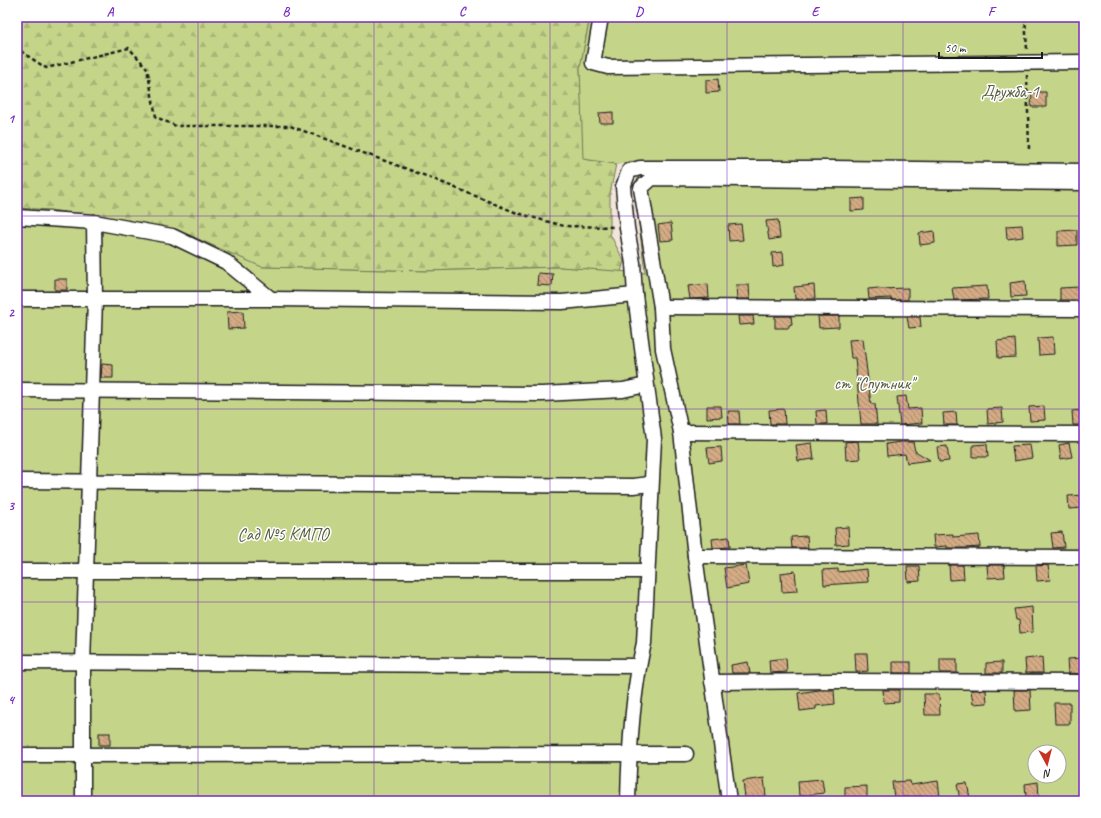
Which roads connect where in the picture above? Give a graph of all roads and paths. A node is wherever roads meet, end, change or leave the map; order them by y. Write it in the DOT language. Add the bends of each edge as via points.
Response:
graph roads {
  1 [pos="601,17"];
  2 [pos="1025,17"];
  3 [pos="17,45"];
  4 [pos="1027,62"];
  5 [pos="1084,62"];
  6 [pos="1029,150"];
  7 [pos="1084,171"];
  8 [pos="1084,183"];
  9 [pos="17,217"];
  10 [pos="94,222"];
  11 [pos="627,228"];
  12 [pos="635,296"];
  13 [pos="17,299"];
  14 [pos="95,299"];
  15 [pos="271,299"];
  16 [pos="661,307"];
  17 [pos="1084,309"];
  18 [pos="646,384"];
  19 [pos="17,390"];
  20 [pos="92,391"];
  21 [pos="681,432"];
  22 [pos="1084,434"];
  23 [pos="17,481"];
  24 [pos="90,482"];
  25 [pos="650,484"];
  26 [pos="695,556"];
  27 [pos="1084,557"];
  28 [pos="17,571"];
  29 [pos="86,571"];
  30 [pos="646,571"];
  31 [pos="17,662"];
  32 [pos="83,663"];
  33 [pos="638,666"];
  34 [pos="712,682"];
  35 [pos="1084,682"];
  36 [pos="686,754"];
  37 [pos="17,755"];
  38 [pos="83,755"];
  39 [pos="629,755"];
  40 [pos="83,801"];
  41 [pos="628,801"];
  42 [pos="729,801"];
  1 -- 4 [label="street" via="593,63 608,67"];
  2 -- 4 [label="path"];
  3 -- 11 [label="path" via="22,52 46,68 128,48 147,68 156,117 176,126 290,126 517,213 564,226"];
  4 -- 5 [label="street"];
  4 -- 6 [label="path"];
  7 -- 11 [label="street" via="640,168 629,171 623,188"];
  8 -- 16 [label="street" via="652,178 641,188"];
  9 -- 10 [label="street"];
  10 -- 14 [label="street"];
  10 -- 15 [label="street" via="172,236 226,262"];
  11 -- 12 [label="street" via="634,263"];
  12 -- 15 [label="street" via="562,302"];
  12 -- 18 [label="street"];
  13 -- 14 [label="street"];
  14 -- 15 [label="street"];
  14 -- 20 [label="street"];
  16 -- 17 [label="street"];
  16 -- 21 [label="street" via="663,349"];
  18 -- 20 [label="street" via="623,390 542,394"];
  18 -- 25 [label="street" via="654,439"];
  19 -- 20 [label="street"];
  20 -- 24 [label="street"];
  21 -- 22 [label="street"];
  21 -- 26 [label="street"];
  23 -- 24 [label="street"];
  24 -- 25 [label="street" via="633,486"];
  24 -- 29 [label="street"];
  25 -- 30 [label="street"];
  26 -- 27 [label="street"];
  26 -- 34 [label="street"];
  28 -- 29 [label="street"];
  29 -- 30 [label="street"];
  29 -- 32 [label="street"];
  30 -- 33 [label="street" via="644,643"];
  31 -- 32 [label="street"];
  32 -- 33 [label="street"];
  32 -- 38 [label="street"];
  33 -- 39 [label="street"];
  34 -- 35 [label="street"];
  34 -- 42 [label="street"];
  36 -- 39 [label="street"];
  37 -- 38 [label="street"];
  38 -- 39 [label="street"];
  38 -- 40 [label="street"];
  39 -- 41 [label="street"];
}
